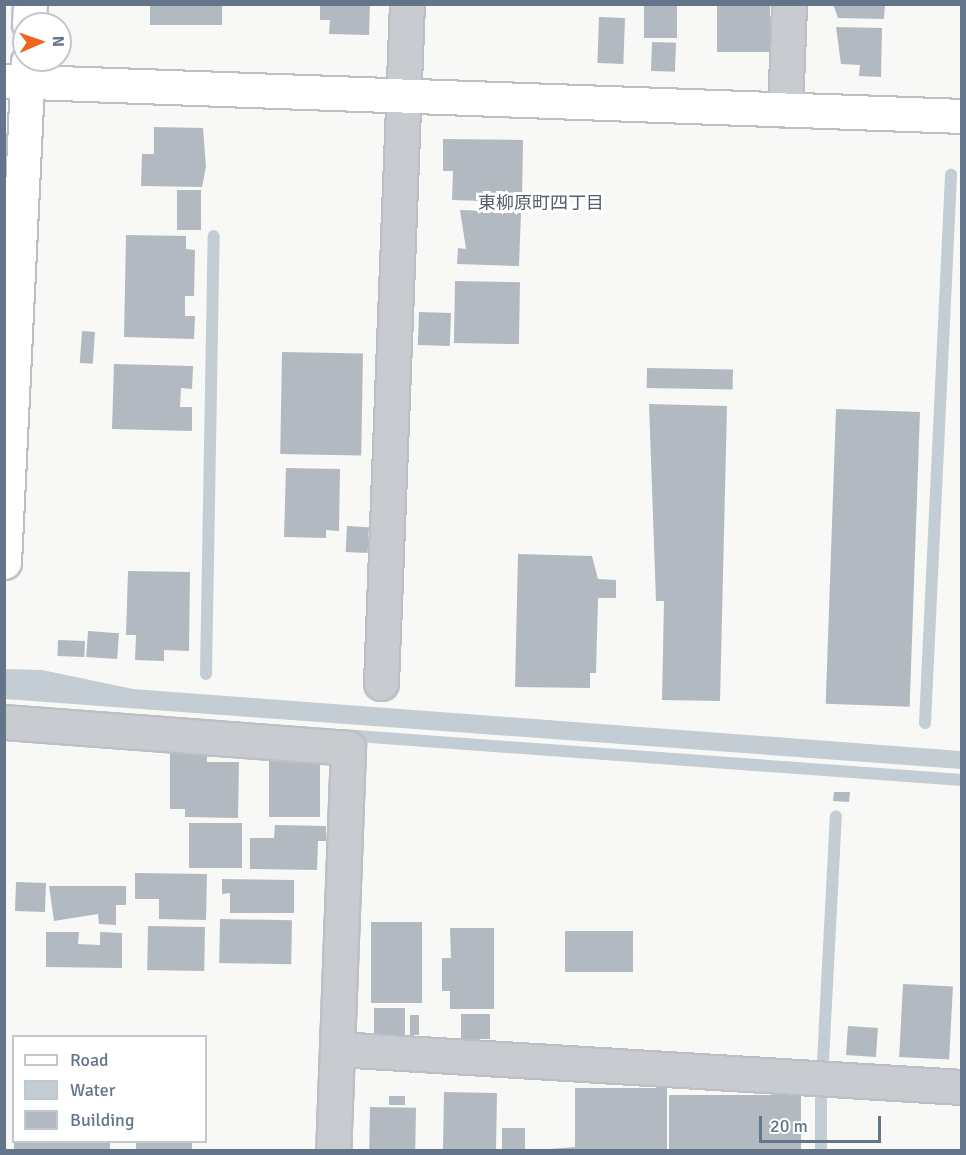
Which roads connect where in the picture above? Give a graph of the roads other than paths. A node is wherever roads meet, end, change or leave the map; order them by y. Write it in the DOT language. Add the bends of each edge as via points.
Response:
graph roads {
  1 [pos="407,4"];
  2 [pos="789,4"];
  3 [pos="20,74"];
  4 [pos="404,96"];
  5 [pos="785,110"];
  6 [pos="962,116"];
  7 [pos="4,562"];
  8 [pos="381,684"];
  9 [pos="4,722"];
  10 [pos="337,1049"];
  11 [pos="962,1087"];
  12 [pos="333,1150"];
  1 -- 4 [label="street"];
  2 -- 5 [label="street"];
  3 -- 4 [label="street"];
  3 -- 7 [label="street"];
  4 -- 5 [label="street"];
  4 -- 8 [label="street"];
  5 -- 6 [label="street"];
  9 -- 10 [label="street" via="348,748"];
  10 -- 11 [label="street"];
  10 -- 12 [label="street"];
}
